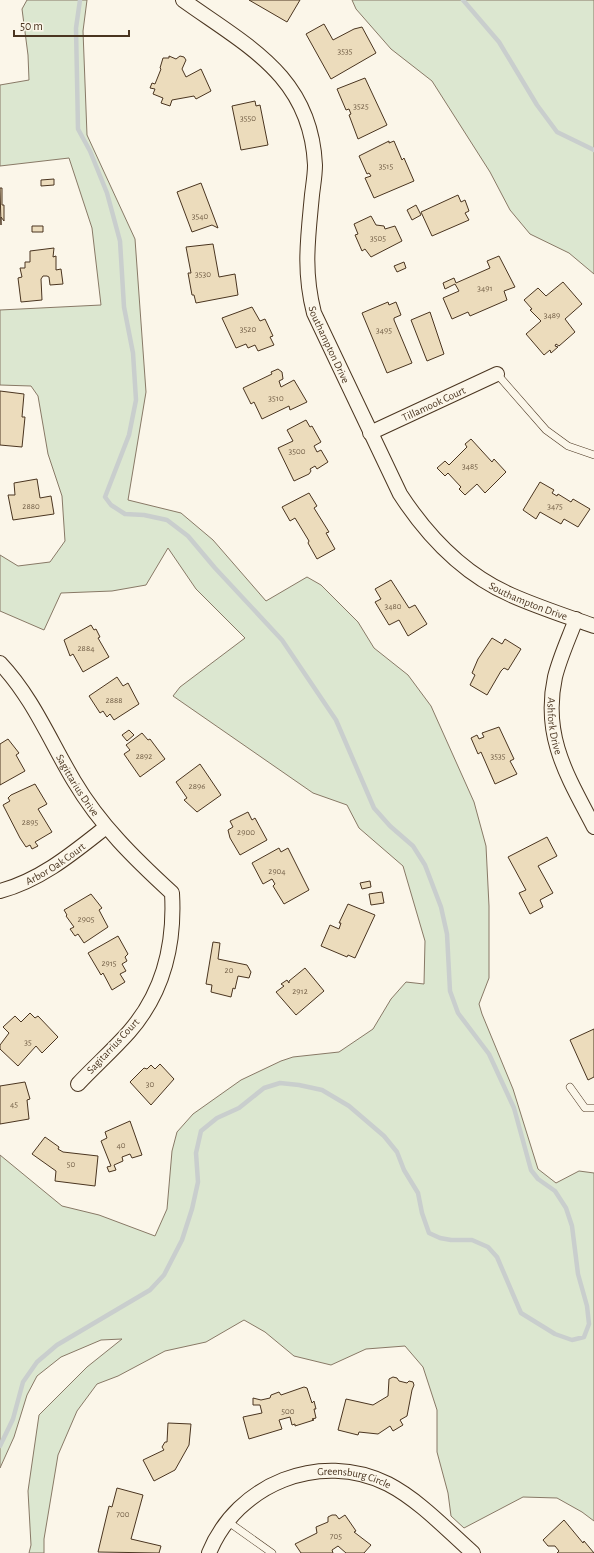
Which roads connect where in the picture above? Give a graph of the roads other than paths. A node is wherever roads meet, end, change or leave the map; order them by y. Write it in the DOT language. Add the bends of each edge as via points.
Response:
graph roads {
  1 [pos="183,0"];
  2 [pos="497,374"];
  3 [pos="370,433"];
  4 [pos="594,455"];
  5 [pos="576,619"];
  6 [pos="594,626"];
  7 [pos="0,663"];
  8 [pos="106,827"];
  9 [pos="594,827"];
  10 [pos="0,891"];
  11 [pos="172,893"];
  12 [pos="78,1084"];
  13 [pos="570,1087"];
  14 [pos="594,1108"];
  15 [pos="227,1521"];
  16 [pos="209,1553"];
  17 [pos="272,1553"];
  18 [pos="473,1553"];
  1 -- 3 [label="street, Southampton Drive" via="273,66 299,102 313,144 315,167 307,251 308,291 314,313"];
  2 -- 3 [label="street, Tillamook Court"];
  2 -- 4 [label="lane" via="546,430 568,446"];
  3 -- 5 [label="street, Southampton Drive" via="400,494 417,521 448,554 483,580 511,595"];
  5 -- 6 [label="street, Southampton Drive"];
  5 -- 9 [label="street, Ashfork Drive" via="555,677 551,702 552,726 562,767"];
  7 -- 8 [label="street, Sagittarius Drive" via="22,688 74,782"];
  8 -- 10 [label="street, Arbor Oak Court" via="62,862 36,877"];
  8 -- 11 [label="street, Sagittarius Drive" via="135,860"];
  11 -- 12 [label="street, Sagitarrius Court" via="174,917 171,940 156,991 129,1031"];
  13 -- 14 [label="lane" via="585,1108"];
  15 -- 16 [label="street, Greensburg Circle"];
  15 -- 17 [label="lane"];
  15 -- 18 [label="street, Greensburg Circle" via="241,1505 261,1490 281,1480 317,1471 347,1472 368,1476 408,1496"];
}
